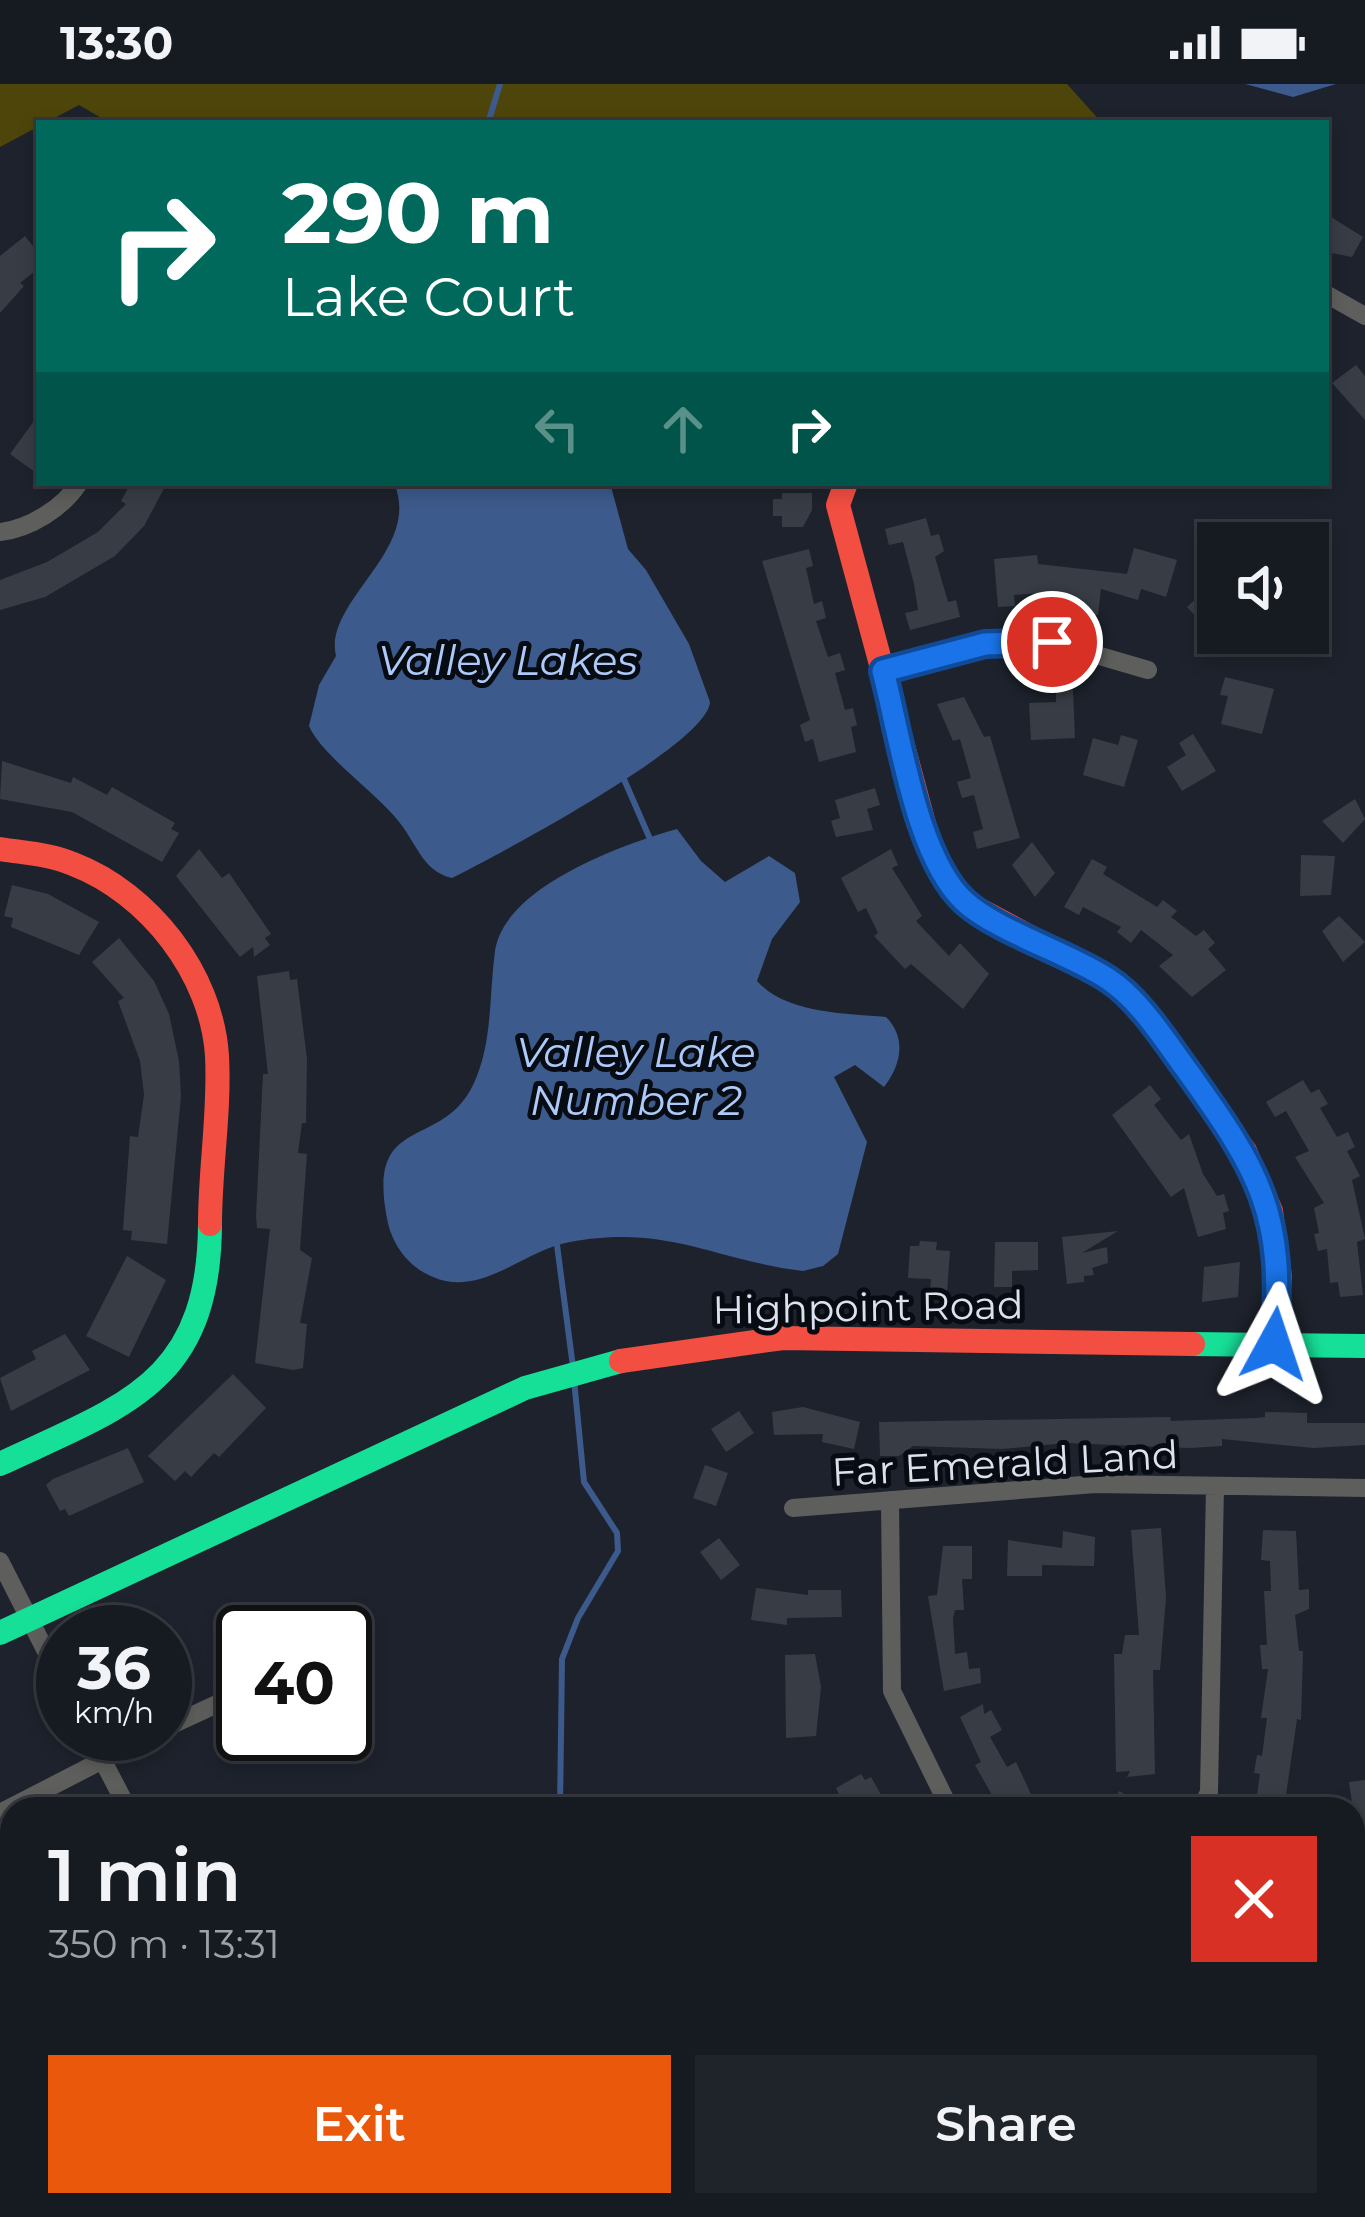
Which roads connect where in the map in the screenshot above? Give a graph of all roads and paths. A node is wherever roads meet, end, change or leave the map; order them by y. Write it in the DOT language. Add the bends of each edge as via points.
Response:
graph roads {
  1 [pos="1329,296"];
  2 [pos="1365,316"];
  3 [pos="78,486"];
  4 [pos="845,486"];
  5 [pos="0,532"];
  6 [pos="1148,670"];
  7 [pos="883,671"];
  8 [pos="0,849"];
  9 [pos="1274,1344"];
  10 [pos="1365,1346"];
  11 [pos="0,1464"];
  12 [pos="1215,1486"];
  13 [pos="1365,1488"];
  14 [pos="890,1500"];
  15 [pos="793,1508"];
  16 [pos="0,1561"];
  17 [pos="29,1620"];
  18 [pos="0,1633"];
  19 [pos="36,1633"];
  20 [pos="95,1761"];
  21 [pos="103,1761"];
  22 [pos="29,1797"];
  23 [pos="122,1797"];
  24 [pos="944,1797"];
  25 [pos="1207,1797"];
  1 -- 2 [label="street"];
  3 -- 5 [label="street" via="20,530"];
  4 -- 7 [label="street" via="838,505"];
  6 -- 7 [label="street" via="1052,642 985,644"];
  7 -- 9 [label="street" via="933,857 965,902 1112,981 1245,1150 1270,1211 1280,1276"];
  8 -- 11 [label="street" via="74,864 134,903 182,953 211,1016 214,1070 206,1296 188,1340 158,1379 120,1405"];
  9 -- 10 [label="street, Highpoint Road"];
  9 -- 17 [label="street, Highpoint Road" via="784,1338 601,1365 459,1414"];
  12 -- 13 [label="street, Far Emerald Land"];
  12 -- 14 [label="street, Far Emerald Land" via="1095,1484"];
  12 -- 25 [label="street"];
  14 -- 15 [label="street, Far Emerald Land"];
  14 -- 24 [label="street" via="892,1691"];
  16 -- 17 [label="street"];
  17 -- 18 [label="street, Highpoint Road"];
  17 -- 19 [label="street"];
  20 -- 22 [label="street"];
  21 -- 23 [label="street"];
}
